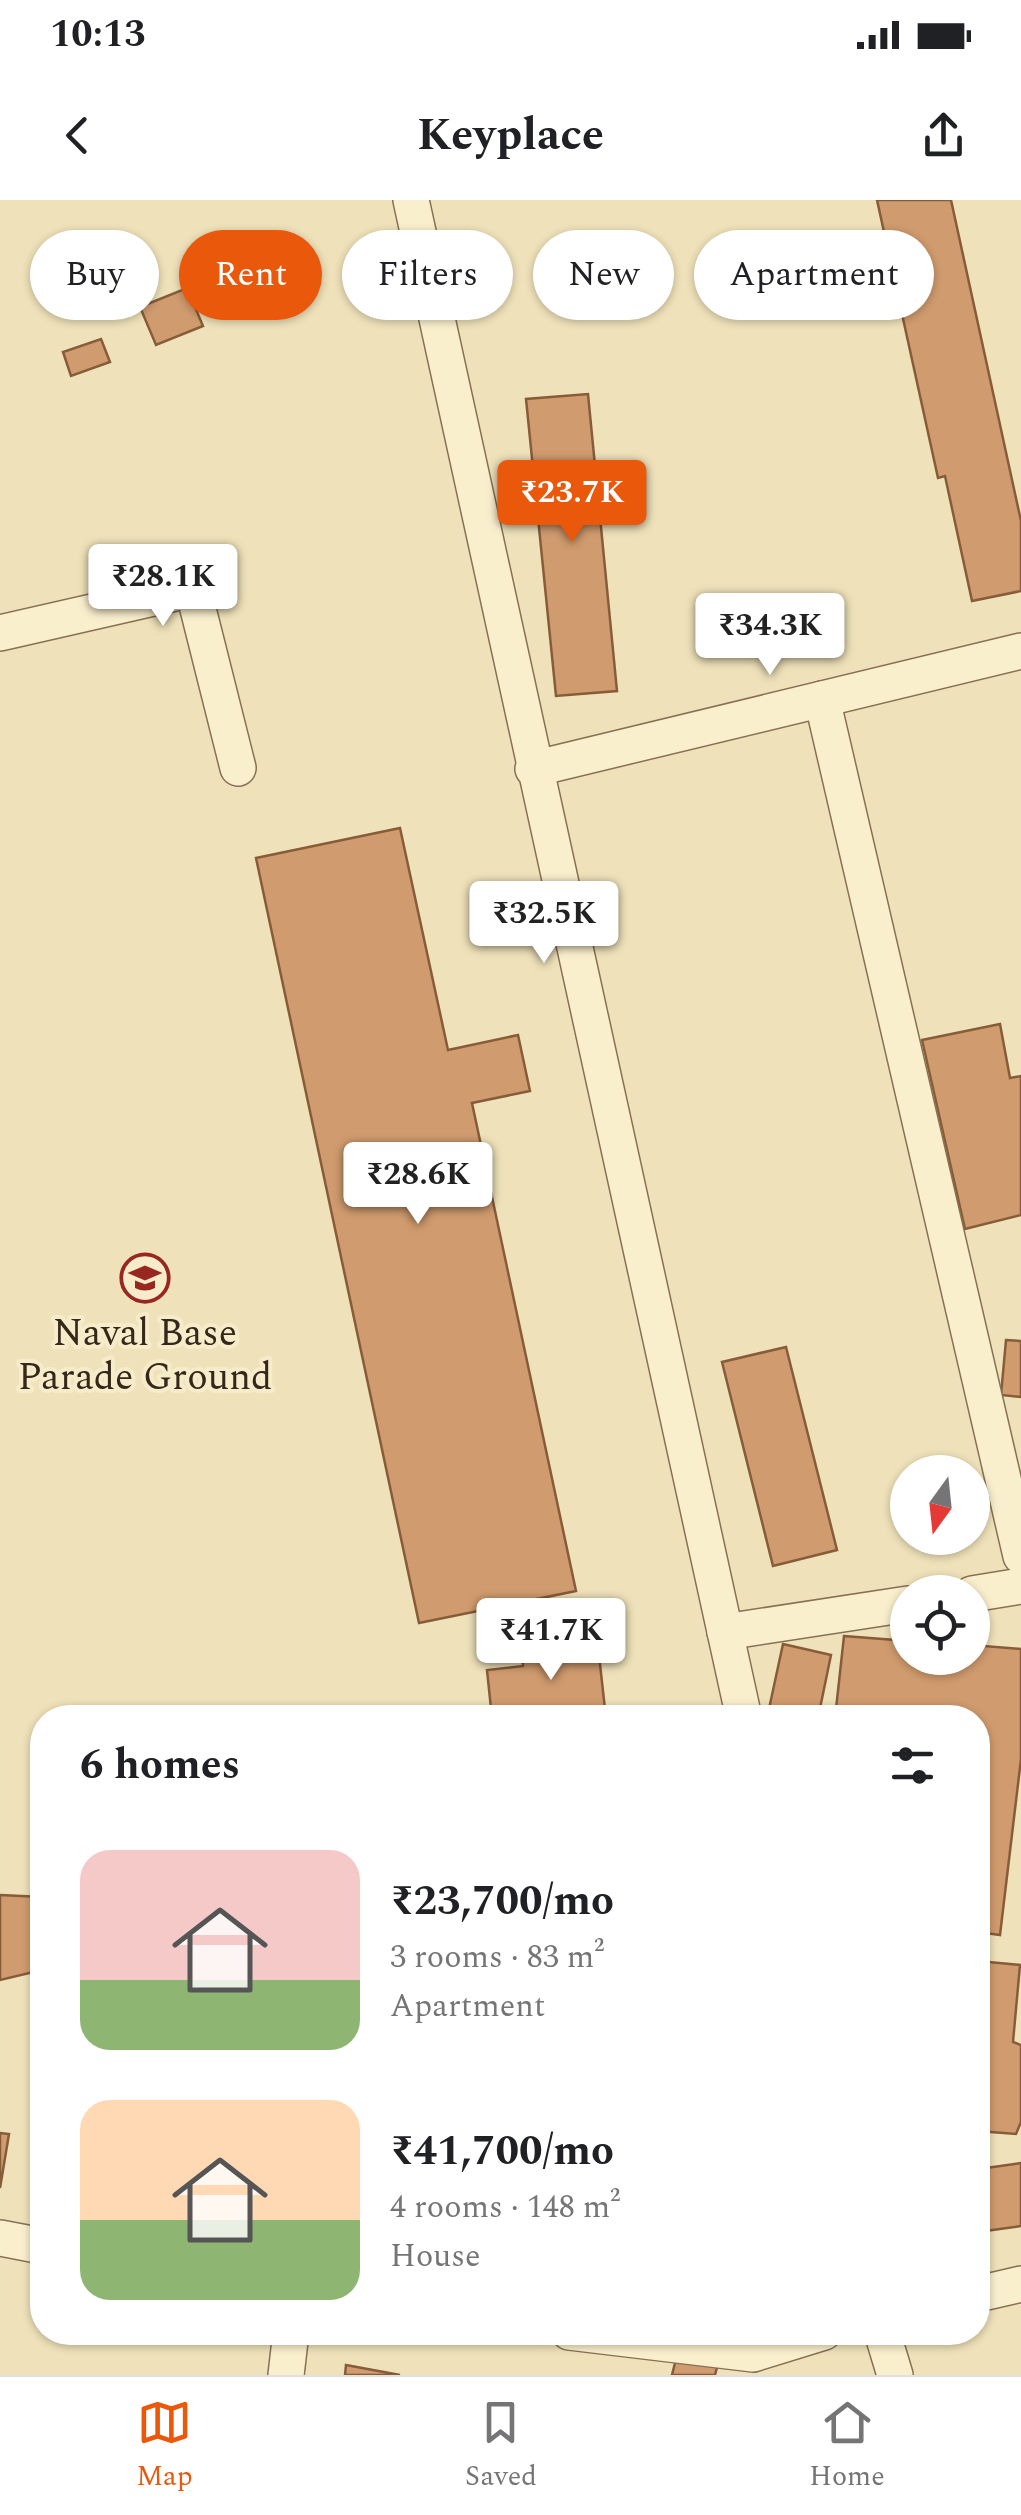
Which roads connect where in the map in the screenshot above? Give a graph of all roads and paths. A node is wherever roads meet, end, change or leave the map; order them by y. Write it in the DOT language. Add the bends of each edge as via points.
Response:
graph roads {
  1 [pos="411,200"];
  2 [pos="0,633"];
  3 [pos="1021,651"];
  4 [pos="822,699"];
  5 [pos="238,768"];
  6 [pos="533,769"];
  7 [pos="1021,1556"];
  8 [pos="1021,1586"];
  9 [pos="990,1591"];
  10 [pos="890,1607"];
  11 [pos="724,1632"];
  12 [pos="741,1705"];
  13 [pos="0,2238"];
  14 [pos="30,2244"];
  15 [pos="1021,2284"];
  16 [pos="990,2291"];
  17 [pos="289,2345"];
  18 [pos="678,2345"];
  19 [pos="782,2345"];
  20 [pos="886,2345"];
  21 [pos="286,2375"];
  22 [pos="895,2375"];
  1 -- 6 [label="street"];
  2 -- 5 [label="street" via="193,588"];
  3 -- 4 [label="street"];
  4 -- 6 [label="street"];
  4 -- 7 [label="street"];
  6 -- 11 [label="street"];
  8 -- 9 [label="street"];
  10 -- 11 [label="street"];
  11 -- 12 [label="street"];
  13 -- 14 [label="street"];
  15 -- 16 [label="street"];
  17 -- 21 [label="street"];
  18 -- 19 [label="street" via="753,2354"];
  20 -- 22 [label="street"];
}
